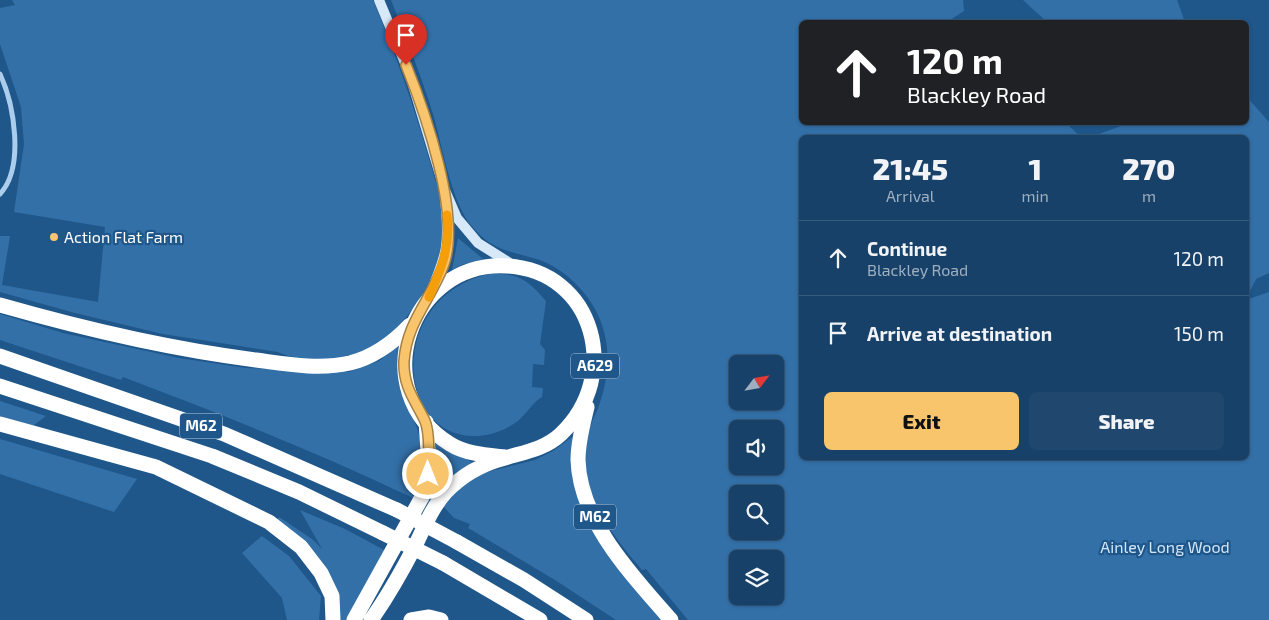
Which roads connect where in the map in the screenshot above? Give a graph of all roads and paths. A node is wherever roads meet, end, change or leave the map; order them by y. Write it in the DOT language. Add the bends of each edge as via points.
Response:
graph roads {
  1 [pos="379,0"];
  2 [pos="0,74"];
  3 [pos="444,188"];
  4 [pos="0,194"];
  5 [pos="516,267"];
  6 [pos="428,299"];
  7 [pos="0,305"];
  8 [pos="412,323"];
  9 [pos="0,356"];
  10 [pos="0,386"];
  11 [pos="590,393"];
  12 [pos="426,422"];
  13 [pos="0,424"];
  14 [pos="505,458"];
  15 [pos="333,620"];
  16 [pos="354,620"];
  17 [pos="371,620"];
  18 [pos="411,620"];
  19 [pos="441,620"];
  20 [pos="540,620"];
  21 [pos="586,620"];
  22 [pos="671,620"];
  1 -- 3 [label="street" via="410,75"];
  2 -- 4 [label="street" via="14,120 10,179"];
  3 -- 5 [label="street" via="457,218 469,235"];
  3 -- 6 [label="street" via="449,226 448,250"];
  5 -- 6 [label="highway, A629" via="492,266 468,272 453,278"];
  5 -- 11 [label="highway, A629" via="554,282 573,298 582,312 595,351 595,373"];
  6 -- 8 [label="highway, A629"];
  7 -- 8 [label="highway" via="167,346 250,359 329,366 372,355"];
  8 -- 12 [label="highway, A629" via="404,371 414,404"];
  9 -- 21 [label="highway, M62, bridge" via="224,434 397,510 524,580"];
  10 -- 20 [label="highway, M62, bridge" via="212,456 299,492 443,563"];
  11 -- 14 [label="highway, A629" via="575,418 557,438 525,454"];
  11 -- 22 [label="highway, M62" via="578,452 588,504 635,578"];
  12 -- 14 [label="highway, A629" via="441,438 458,448"];
  12 -- 16 [label="highway, A629" via="429,465 422,497"];
  13 -- 15 [label="highway" via="156,467 269,522 301,546 321,572 332,596"];
  14 -- 17 [label="highway, A629" via="469,472 440,498 400,575"];
  18 -- 19 [label="highway" via="430,617"];
}
